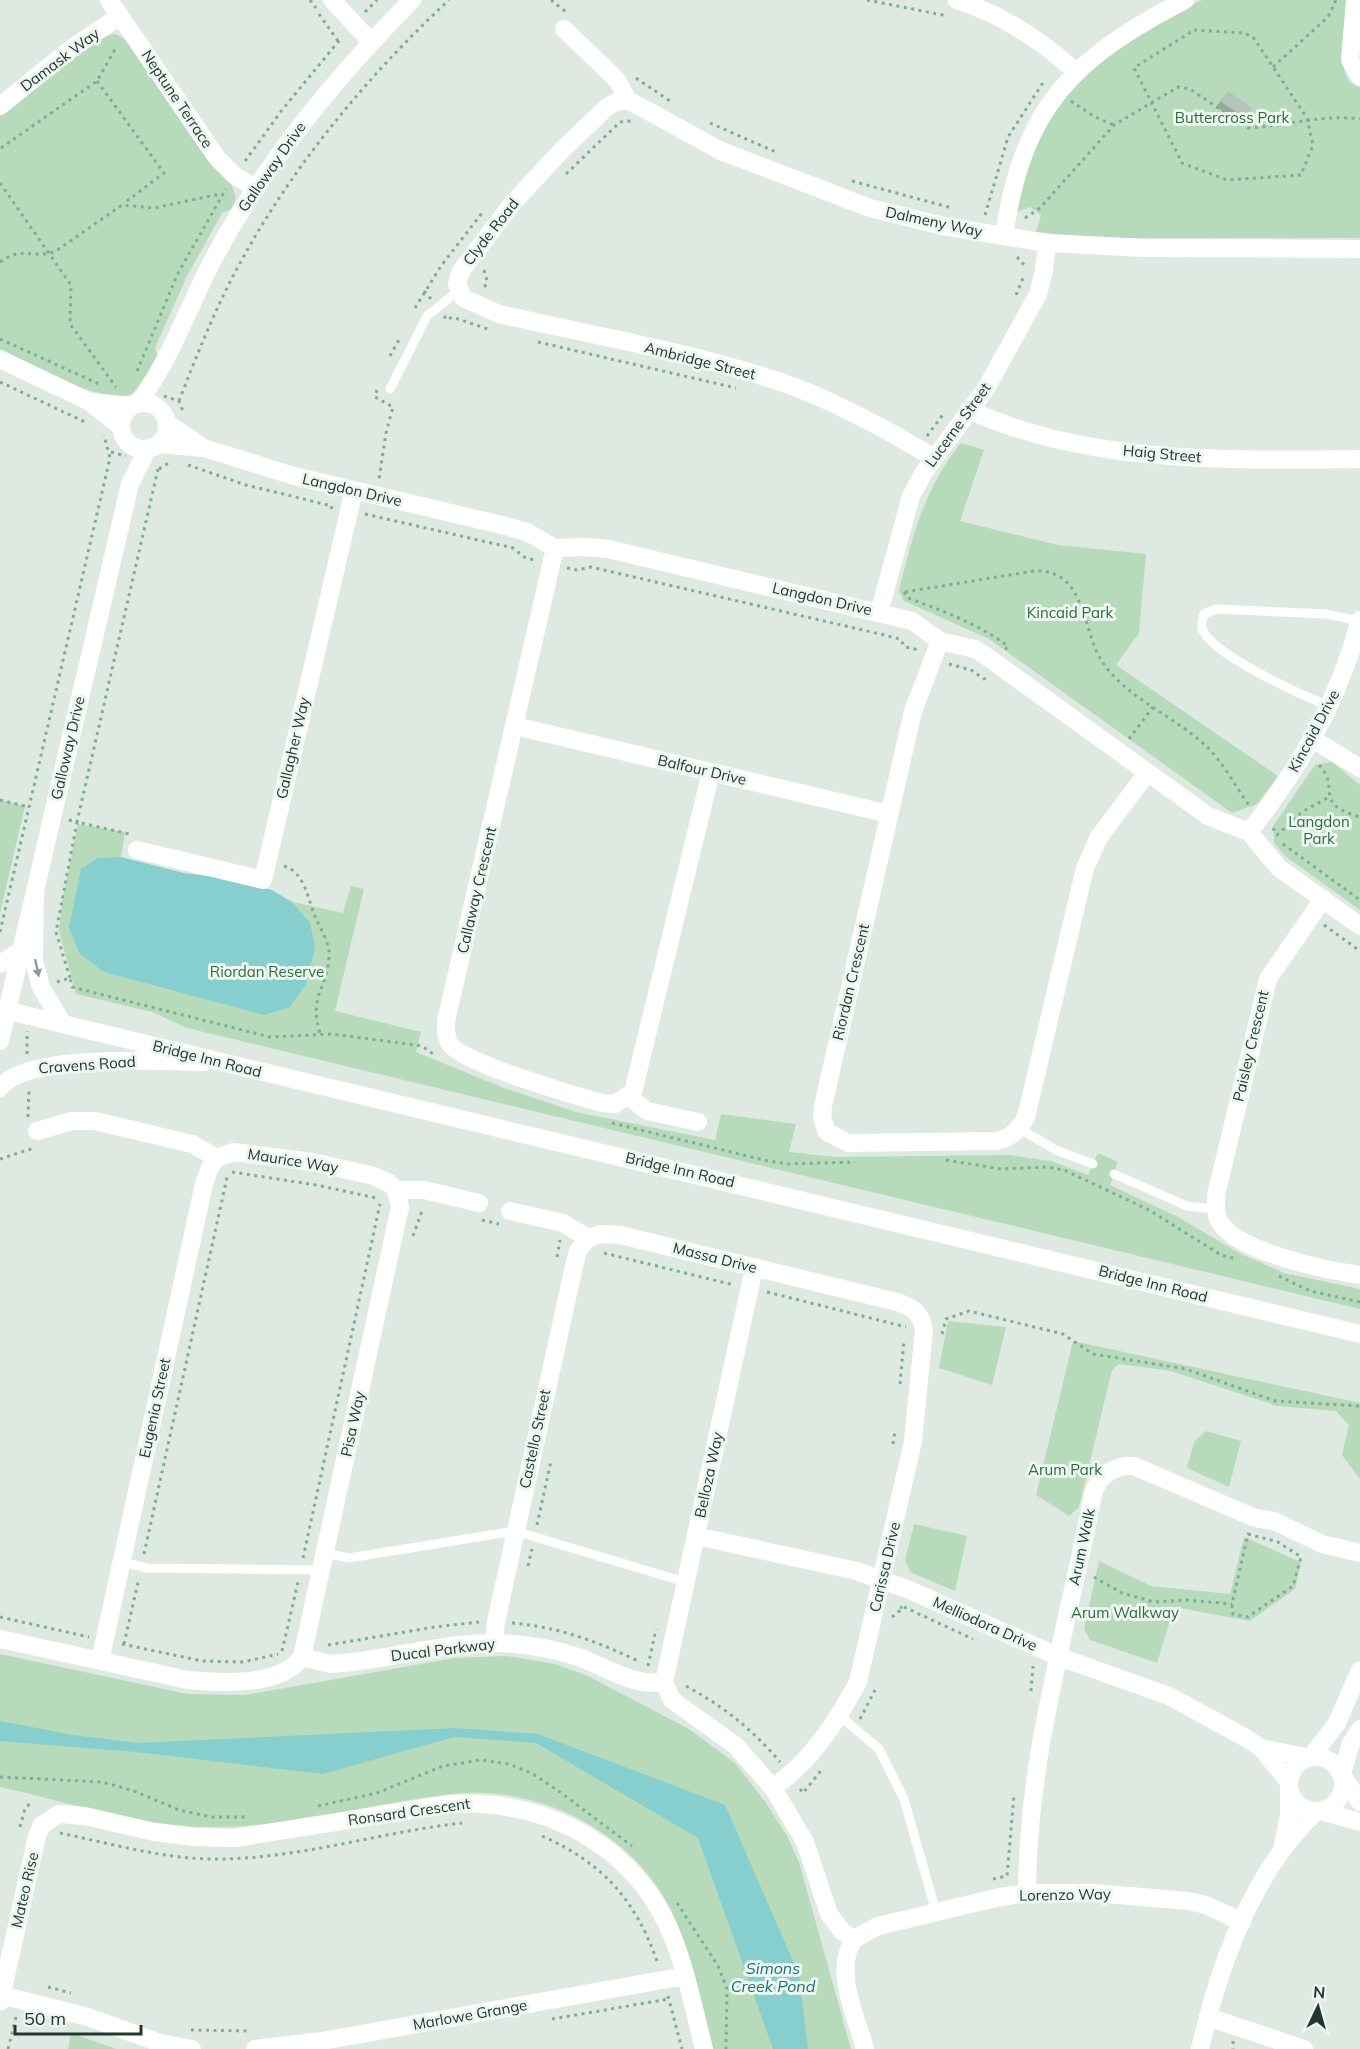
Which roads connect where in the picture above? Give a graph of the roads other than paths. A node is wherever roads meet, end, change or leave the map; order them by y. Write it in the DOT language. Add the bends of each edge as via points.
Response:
graph roads {
  1 [pos="109,0"];
  2 [pos="332,0"];
  3 [pos="412,0"];
  4 [pos="1185,0"];
  5 [pos="1355,0"];
  6 [pos="953,8"];
  7 [pos="120,16"];
  8 [pos="566,22"];
  9 [pos="371,42"];
  10 [pos="1076,72"];
  11 [pos="1360,77"];
  12 [pos="627,100"];
  13 [pos="0,106"];
  14 [pos="256,188"];
  15 [pos="1004,236"];
  16 [pos="1047,243"];
  17 [pos="1360,249"];
  18 [pos="458,291"];
  19 [pos="168,357"];
  20 [pos="0,359"];
  21 [pos="390,389"];
  22 [pos="90,402"];
  23 [pos="135,405"];
  24 [pos="969,410"];
  25 [pos="164,417"];
  26 [pos="110,429"];
  27 [pos="153,446"];
  28 [pos="204,448"];
  29 [pos="934,458"];
  30 [pos="1360,459"];
  31 [pos="130,484"];
  32 [pos="354,490"];
  33 [pos="555,548"];
  34 [pos="879,613"];
  35 [pos="1360,621"];
  36 [pos="940,641"];
  37 [pos="1329,706"];
  38 [pos="515,726"];
  39 [pos="1314,740"];
  40 [pos="1360,768"];
  41 [pos="711,772"];
  42 [pos="1147,773"];
  43 [pos="890,814"];
  44 [pos="1254,826"];
  45 [pos="138,844"];
  46 [pos="35,889"];
  47 [pos="1323,899"];
  48 [pos="1360,926"];
  49 [pos="20,951"];
  50 [pos="0,964"];
  51 [pos="3,1010"];
  52 [pos="63,1024"];
  53 [pos="0,1041"];
  54 [pos="218,1062"];
  55 [pos="0,1088"];
  56 [pos="628,1096"];
  57 [pos="698,1122"];
  58 [pos="1020,1129"];
  59 [pos="34,1133"];
  60 [pos="1093,1164"];
  61 [pos="222,1165"];
  62 [pos="1114,1174"];
  63 [pos="388,1195"];
  64 [pos="479,1203"];
  65 [pos="1215,1209"];
  66 [pos="510,1211"];
  67 [pos="588,1238"];
  68 [pos="754,1268"];
  69 [pos="1360,1275"];
  70 [pos="917,1324"];
  71 [pos="1360,1334"];
  72 [pos="515,1531"];
  73 [pos="696,1536"];
  74 [pos="1360,1553"];
  75 [pos="122,1562"];
  76 [pos="323,1562"];
  77 [pos="685,1582"];
  78 [pos="880,1589"];
  79 [pos="0,1639"];
  80 [pos="494,1643"];
  81 [pos="303,1654"];
  82 [pos="1058,1656"];
  83 [pos="100,1660"];
  84 [pos="1360,1670"];
  85 [pos="664,1678"];
  86 [pos="848,1722"];
  87 [pos="1360,1729"];
  88 [pos="1261,1748"];
  89 [pos="1310,1758"];
  90 [pos="1342,1774"];
  91 [pos="1289,1785"];
  92 [pos="773,1788"];
  93 [pos="1360,1802"];
  94 [pos="1319,1811"];
  95 [pos="1360,1822"];
  96 [pos="53,1825"];
  97 [pos="1282,1846"];
  98 [pos="1027,1893"];
  99 [pos="936,1912"];
  100 [pos="1242,1922"];
  101 [pos="854,1939"];
  102 [pos="685,1976"];
  103 [pos="1,1999"];
  104 [pos="1208,2017"];
  105 [pos="254,2040"];
  106 [pos="192,2049"];
  107 [pos="704,2049"];
  108 [pos="865,2049"];
  109 [pos="1200,2049"];
  110 [pos="1304,2049"];
  1 -- 7 [label="street, Neptune Terrace"];
  2 -- 9 [label="street"];
  3 -- 9 [label="street, Galloway Drive"];
  4 -- 10 [label="street" via="1130,31"];
  5 -- 11 [label="street" via="1350,60"];
  6 -- 10 [label="street" via="990,12 1032,35"];
  7 -- 13 [label="street, Damask Way" via="72,48"];
  7 -- 14 [label="street, Neptune Terrace" via="217,158 235,176"];
  8 -- 12 [label="street, Dalmeny Way" via="616,80"];
  9 -- 14 [label="street, Galloway Drive" via="315,106"];
  10 -- 15 [label="street" via="1034,128 1023,152"];
  12 -- 15 [label="street, Dalmeny Way" via="721,151 870,208"];
  12 -- 18 [label="street, Clyde Road" via="607,107 512,204 460,271"];
  14 -- 19 [label="street, Galloway Drive" via="215,255"];
  15 -- 16 [label="street, Dalmeny Way"];
  16 -- 17 [label="street, Dalmeny Way" via="1145,248"];
  16 -- 24 [label="street, Lucerne Street" via="1038,294 985,390"];
  18 -- 21 [label="lane" via="427,316"];
  18 -- 29 [label="street, Ambridge Street" via="475,315 499,314 747,372 843,408"];
  19 -- 23 [label="street, Galloway Drive" via="156,380"];
  19 -- 25 [label="street, Galloway Drive"];
  20 -- 22 [label="street"];
  22 -- 23 [label="street"];
  22 -- 26 [label="street"];
  23 -- 25 [label="street" via="151,404"];
  23 -- 26 [label="street"];
  24 -- 29 [label="street, Lucerne Street"];
  24 -- 30 [label="street, Haig Street" via="1007,427 1133,452 1216,459"];
  25 -- 27 [label="street" via="166,431"];
  25 -- 28 [label="street, Langdon Drive"];
  26 -- 27 [label="street" via="135,447"];
  26 -- 31 [label="street, Galloway Drive"];
  27 -- 28 [label="street, Langdon Drive"];
  27 -- 31 [label="street, Galloway Drive"];
  28 -- 32 [label="street, Langdon Drive" via="260,467"];
  29 -- 34 [label="street, Lucerne Street" via="911,496"];
  31 -- 46 [label="street, Galloway Drive"];
  32 -- 33 [label="street, Langdon Drive" via="518,529"];
  32 -- 45 [label="street, Gallagher Way" via="263,880"];
  33 -- 34 [label="street, Langdon Drive" via="597,547"];
  33 -- 38 [label="street, Callaway Crescent"];
  34 -- 36 [label="street, Langdon Drive" via="923,627"];
  35 -- 37 [label="street, Kincaid Drive"];
  35 -- 37 [label="lane" via="1326,614 1216,609 1204,614 1202,627 1208,639 1271,682"];
  36 -- 42 [label="street, Langdon Drive" via="986,656"];
  36 -- 43 [label="street, Riordan Crescent" via="913,711"];
  37 -- 39 [label="street, Kincaid Drive"];
  38 -- 41 [label="street, Balfour Drive"];
  38 -- 56 [label="street, Callaway Crescent" via="446,1031 450,1044 483,1063 602,1104 615,1104"];
  39 -- 40 [label="street"];
  39 -- 44 [label="street, Kincaid Drive"];
  41 -- 43 [label="street, Balfour Drive"];
  41 -- 56 [label="street" via="638,1080"];
  42 -- 44 [label="street, Langdon Drive" via="1208,816"];
  42 -- 58 [label="street" via="1099,837 1085,868"];
  43 -- 58 [label="street, Riordan Crescent" via="823,1106 827,1132 849,1143 866,1144 997,1141"];
  44 -- 47 [label="street, Langdon Drive" via="1279,868"];
  46 -- 49 [label="street, Galloway Drive"];
  46 -- 52 [label="street, one-way" via="34,961 41,987"];
  47 -- 48 [label="street, Langdon Drive"];
  47 -- 65 [label="street, Paisley Crescent" via="1268,979"];
  49 -- 50 [label="street"];
  49 -- 51 [label="street, Galloway Drive"];
  51 -- 52 [label="street, Bridge Inn Road"];
  51 -- 53 [label="street"];
  52 -- 54 [label="street, Bridge Inn Road"];
  54 -- 55 [label="street, Cravens Road" via="27,1060"];
  54 -- 71 [label="street, Bridge Inn Road"];
  56 -- 57 [label="street" via="647,1111"];
  58 -- 60 [label="lane" via="1056,1150"];
  59 -- 61 [label="street" via="72,1121 95,1121 192,1144"];
  61 -- 63 [label="street, Maurice Way" via="233,1152 312,1162 374,1176 389,1184"];
  61 -- 75 [label="street, Eugenia Street" via="210,1167 204,1184"];
  62 -- 65 [label="lane" via="1187,1206"];
  63 -- 64 [label="street" via="423,1190"];
  63 -- 76 [label="street, Pisa Way" via="399,1202 398,1216"];
  65 -- 69 [label="street" via="1219,1221 1230,1232 1278,1256"];
  66 -- 67 [label="street" via="564,1223"];
  67 -- 68 [label="street, Massa Drive" via="620,1235"];
  67 -- 72 [label="street, Castello Street" via="578,1251 574,1266"];
  68 -- 70 [label="street, Massa Drive" via="897,1302 908,1306"];
  68 -- 73 [label="street, Belloza Way"];
  70 -- 78 [label="street, Carissa Drive" via="913,1441"];
  72 -- 76 [label="lane"];
  72 -- 77 [label="lane"];
  72 -- 80 [label="street, Castello Street"];
  73 -- 77 [label="street, Belloza Way"];
  73 -- 78 [label="street, Melliodora Drive" via="857,1571"];
  74 -- 82 [label="street, Arum Walk" via="1322,1544 1134,1466 1117,1467 1096,1485"];
  75 -- 76 [label="lane" via="141,1567 300,1571"];
  75 -- 83 [label="street, Eugenia Street"];
  76 -- 81 [label="street, Pisa Way"];
  77 -- 85 [label="street, Belloza Way"];
  78 -- 82 [label="street, Melliodora Drive" via="912,1591"];
  78 -- 86 [label="street, Carissa Drive"];
  79 -- 83 [label="street"];
  80 -- 81 [label="street, Ducal Parkway" via="342,1664"];
  80 -- 85 [label="street, Ducal Parkway" via="555,1650 632,1680 653,1684"];
  81 -- 83 [label="street" via="295,1667 285,1672 238,1681 188,1680"];
  82 -- 88 [label="street, Melliodora Drive" via="1170,1696 1227,1725"];
  82 -- 98 [label="street, Arum Walk" via="1030,1817"];
  84 -- 89 [label="street" via="1337,1723"];
  85 -- 92 [label="street" via="672,1700 736,1746"];
  86 -- 92 [label="street, Carissa Drive" via="786,1769"];
  86 -- 99 [label="lane" via="879,1749 904,1799"];
  87 -- 90 [label="street" via="1351,1743"];
  88 -- 89 [label="street, Melliodora Drive"];
  88 -- 91 [label="street, Melliodora Drive"];
  89 -- 90 [label="street" via="1329,1760"];
  89 -- 91 [label="street" via="1295,1767"];
  90 -- 93 [label="street"];
  90 -- 94 [label="street" via="1338,1801"];
  91 -- 94 [label="street" via="1296,1802"];
  91 -- 97 [label="street" via="1289,1815"];
  92 -- 101 [label="street" via="805,1842 829,1914"];
  94 -- 95 [label="street"];
  94 -- 97 [label="street"];
  96 -- 102 [label="street, Ronsard Crescent" via="59,1814 71,1814 154,1832 235,1838 450,1804 479,1802 518,1807 572,1827 600,1844 627,1868 664,1919"];
  96 -- 103 [label="street, Mateo Rise" via="37,1836"];
  97 -- 100 [label="street"];
  98 -- 99 [label="street, Lorenzo Way"];
  98 -- 100 [label="street, Lorenzo Way" via="1095,1893 1188,1901"];
  99 -- 101 [label="street, Lorenzo Way" via="878,1926"];
  100 -- 104 [label="street"];
  101 -- 108 [label="street" via="844,1969"];
  102 -- 105 [label="street, Marlowe Grange" via="662,1973 322,2041"];
  102 -- 107 [label="street, Ronsard Crescent"];
  103 -- 106 [label="street" via="20,1999 160,2043"];
  104 -- 109 [label="street"];
  104 -- 110 [label="street"];
}
